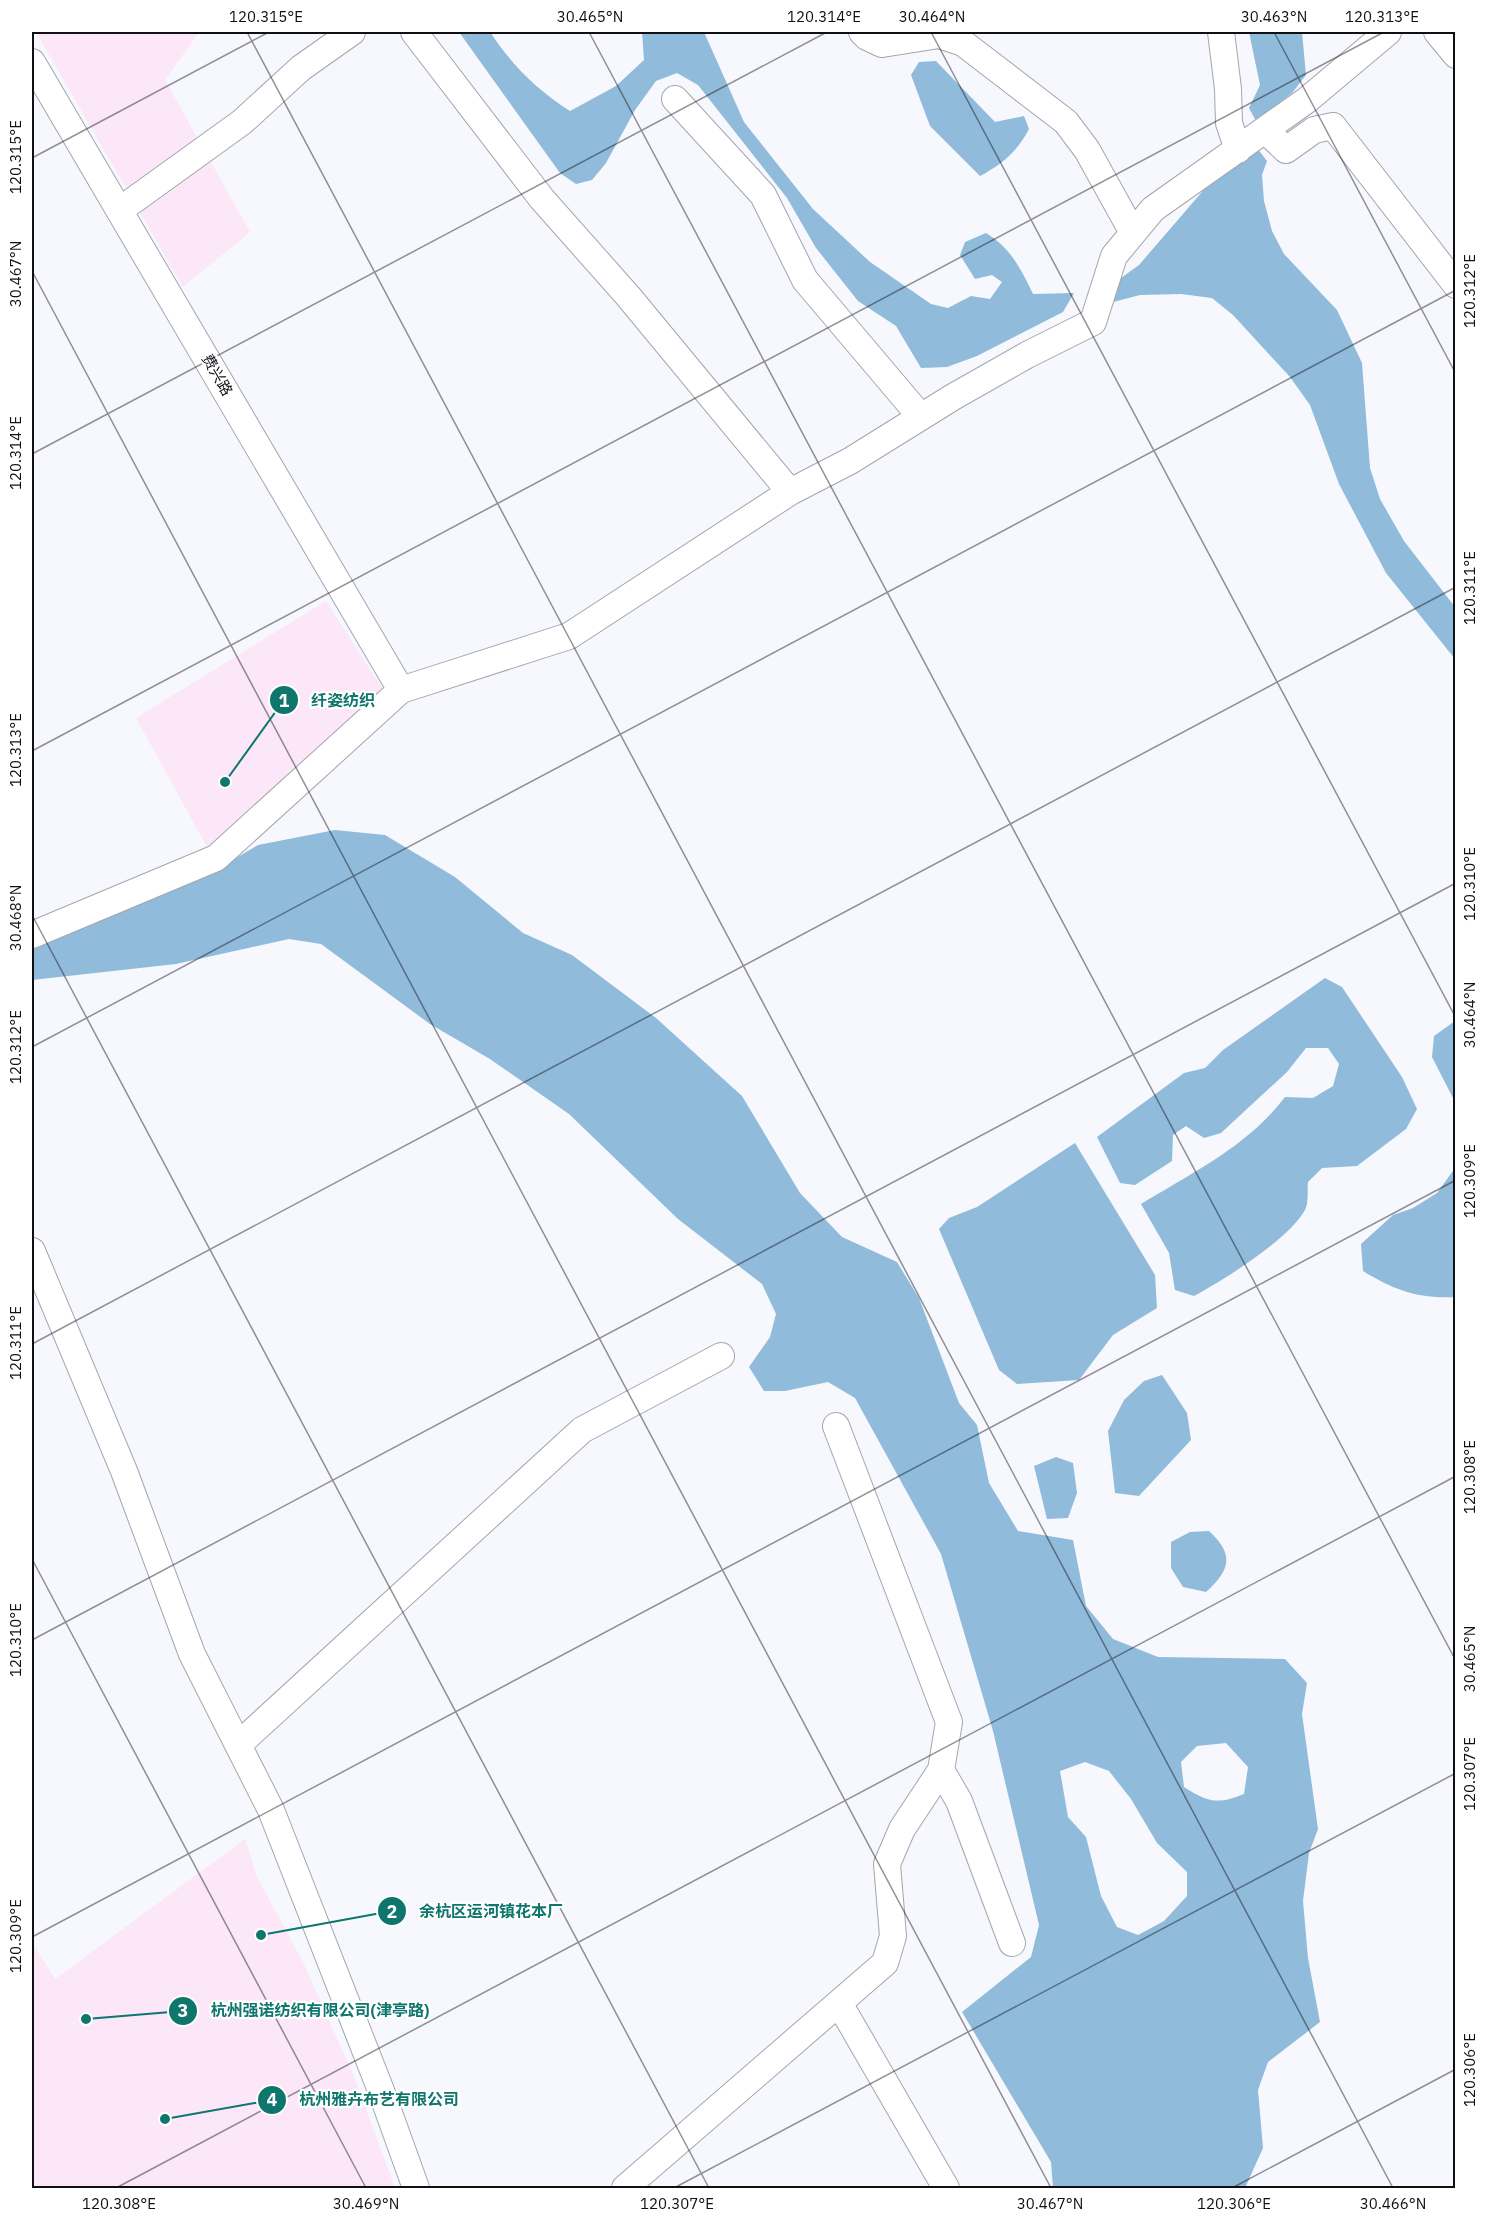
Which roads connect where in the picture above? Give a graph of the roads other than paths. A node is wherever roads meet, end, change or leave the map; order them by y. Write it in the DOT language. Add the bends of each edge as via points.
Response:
graph roads {
  1 [pos="352,32"];
  2 [pos="414,32"];
  3 [pos="862,32"];
  4 [pos="1221,32"];
  5 [pos="1388,32"];
  6 [pos="1437,32"];
  7 [pos="1455,55"];
  8 [pos="32,62"];
  9 [pos="675,99"];
  10 [pos="1265,130"];
  11 [pos="1238,150"];
  12 [pos="120,210"];
  13 [pos="1133,233"];
  14 [pos="1455,285"];
  15 [pos="921,417"];
  16 [pos="790,492"];
  17 [pos="401,690"];
  18 [pos="32,935"];
  19 [pos="32,1251"];
  20 [pos="721,1356"];
  21 [pos="837,1426"];
  22 [pos="238,1744"];
  23 [pos="940,1770"];
  24 [pos="1012,1943"];
  25 [pos="839,2003"];
  26 [pos="416,2188"];
  27 [pos="625,2188"];
  28 [pos="946,2188"];
  1 -- 12 [label="street" via="301,68 242,122"];
  2 -- 16 [label="street" via="542,199"];
  3 -- 13 [label="street" via="882,44 939,35 963,44 1066,122 1087,150"];
  4 -- 11 [label="street" via="1228,123"];
  5 -- 10 [label="street"];
  6 -- 7 [label="street"];
  8 -- 12 [label="street, 费兴路"];
  9 -- 15 [label="street" via="763,195 805,280"];
  10 -- 11 [label="street"];
  10 -- 14 [label="street" via="1286,150 1314,130 1334,126"];
  11 -- 13 [label="street" via="1153,208"];
  12 -- 17 [label="street, 费兴路"];
  13 -- 15 [label="street" via="1114,256 1093,322 1027,355"];
  15 -- 16 [label="street" via="850,462"];
  16 -- 17 [label="street" via="568,636"];
  17 -- 18 [label="street" via="216,858"];
  19 -- 22 [label="street" via="124,1471 192,1654"];
  20 -- 22 [label="street" via="582,1430"];
  21 -- 23 [label="street" via="949,1722"];
  22 -- 26 [label="street" via="271,1810"];
  23 -- 24 [label="street" via="959,1801"];
  23 -- 25 [label="street" via="902,1829 887,1864 893,1936 885,1963"];
  25 -- 27 [label="street"];
  25 -- 28 [label="street"];
}
